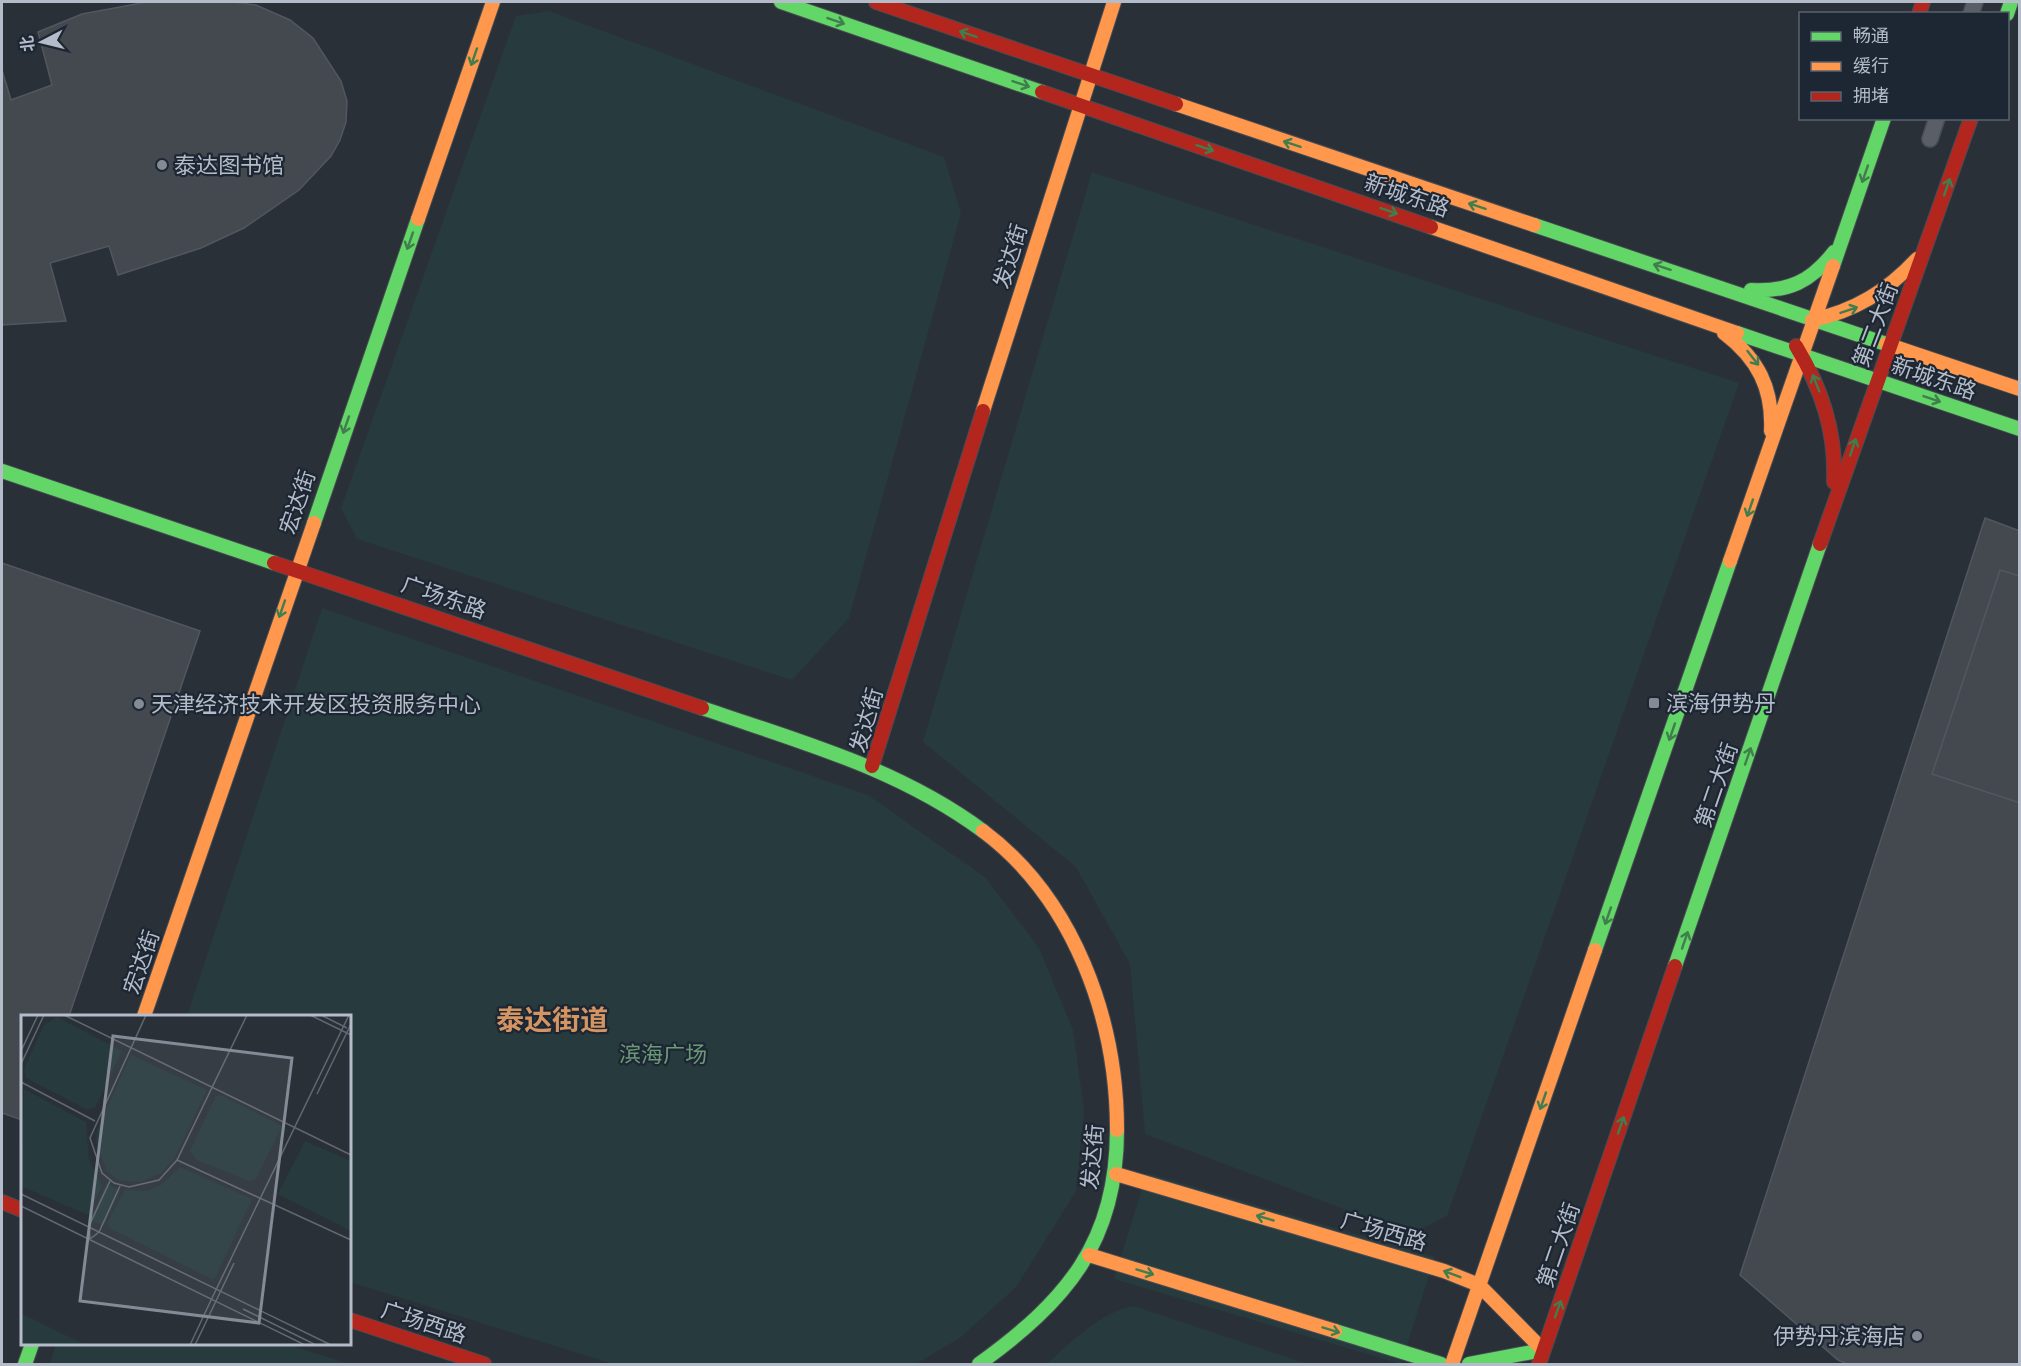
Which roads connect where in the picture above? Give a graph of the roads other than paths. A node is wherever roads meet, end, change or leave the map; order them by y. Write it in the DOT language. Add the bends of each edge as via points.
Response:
graph roads {
  1 [pos="493,2"];
  2 [pos="781,2"];
  3 [pos="876,2"];
  4 [pos="1114,2"];
  5 [pos="1090,76"];
  6 [pos="1081,105"];
  7 [pos="1883,120"];
  8 [pos="1935,120"];
  9 [pos="1970,120"];
  10 [pos="1930,139"];
  11 [pos="1844,238"];
  12 [pos="1928,242"];
  13 [pos="1717,286"];
  14 [pos="1816,319"];
  15 [pos="1708,321"];
  16 [pos="1760,325"];
  17 [pos="1784,327"];
  18 [pos="1890,345"];
  19 [pos="1803,356"];
  20 [pos="1876,381"];
  21 [pos="2019,389"];
  22 [pos="2019,429"];
  23 [pos="1769,453"];
  24 [pos="2,471"];
  25 [pos="1828,523"];
  26 [pos="296,569"];
  27 [pos="872,766"];
  28 [pos="145,1015"];
  29 [pos="1116,1174"];
  30 [pos="2,1202"];
  31 [pos="21,1210"];
  32 [pos="1089,1255"];
  33 [pos="1479,1285"];
  34 [pos="351,1320"];
  35 [pos="32,1345"];
  36 [pos="1543,1350"];
  37 [pos="25,1365"];
  38 [pos="484,1365"];
  39 [pos="979,1365"];
  40 [pos="1441,1365"];
  41 [pos="1452,1365"];
  42 [pos="1468,1365"];
  43 [pos="1539,1365"];
  1 -- 26 [label="main road, 宏达街, one-way"];
  2 -- 6 [label="main road, 新城东路, one-way"];
  5 -- 3 [label="main road, 新城东路, one-way"];
  4 -- 5 [label="main road, 发达街"];
  5 -- 6 [label="main road, 发达街"];
  13 -- 5 [label="main road, 新城东路, one-way"];
  6 -- 15 [label="main road, 新城东路, one-way"];
  6 -- 27 [label="main road, 发达街"];
  7 -- 11 [label="main road, one-way"];
  8 -- 10 [label="lane"];
  12 -- 9 [label="main road, 第二大街, one-way"];
  11 -- 13 [label="main road" via="1814,276 1793,288 1765,291"];
  11 -- 14 [label="main road"];
  14 -- 12 [label="main road, one-way" via="1857,308 1875,298 1907,271"];
  12 -- 18 [label="main road, 第二大街"];
  13 -- 14 [label="main road, 新城东路"];
  13 -- 17 [label="main road"];
  14 -- 17 [label="main road"];
  14 -- 18 [label="main road, 新城东路"];
  14 -- 19 [label="main road"];
  15 -- 16 [label="main road"];
  15 -- 19 [label="main road, 新城东路"];
  15 -- 23 [label="main road, one-way" via="1755,358 1763,374 1773,414"];
  17 -- 19 [label="main road"];
  18 -- 20 [label="main road, 第二大街"];
  18 -- 21 [label="main road, 新城东路"];
  19 -- 20 [label="main road, 新城东路"];
  19 -- 23 [label="main road"];
  25 -- 19 [label="main road, one-way" via="1835,470 1830,421"];
  20 -- 22 [label="main road, 新城东路, one-way"];
  25 -- 20 [label="main road, 第二大街, one-way"];
  23 -- 33 [label="main road, one-way"];
  24 -- 26 [label="main road, 广场东路"];
  36 -- 25 [label="main road, 第二大街, one-way"];
  26 -- 27 [label="main road, 广场东路"];
  26 -- 28 [label="main road, 宏达街, one-way"];
  27 -- 29 [label="main road, 发达街" via="974,824 1008,850 1040,886 1067,926 1088,969 1112,1054 1117,1104"];
  29 -- 32 [label="main road, 发达街" via="1105,1219"];
  33 -- 29 [label="main road, 广场西路, one-way" via="1444,1271"];
  30 -- 31 [label="main road"];
  32 -- 39 [label="main road, 发达街" via="1069,1286 1038,1318"];
  32 -- 40 [label="main road, one-way"];
  33 -- 36 [label="main road, 广场西路"];
  33 -- 41 [label="main road"];
  34 -- 38 [label="main road, 广场西路"];
  35 -- 37 [label="main road"];
  36 -- 42 [label="main road"];
  36 -- 43 [label="main road, 第二大街"];
}
